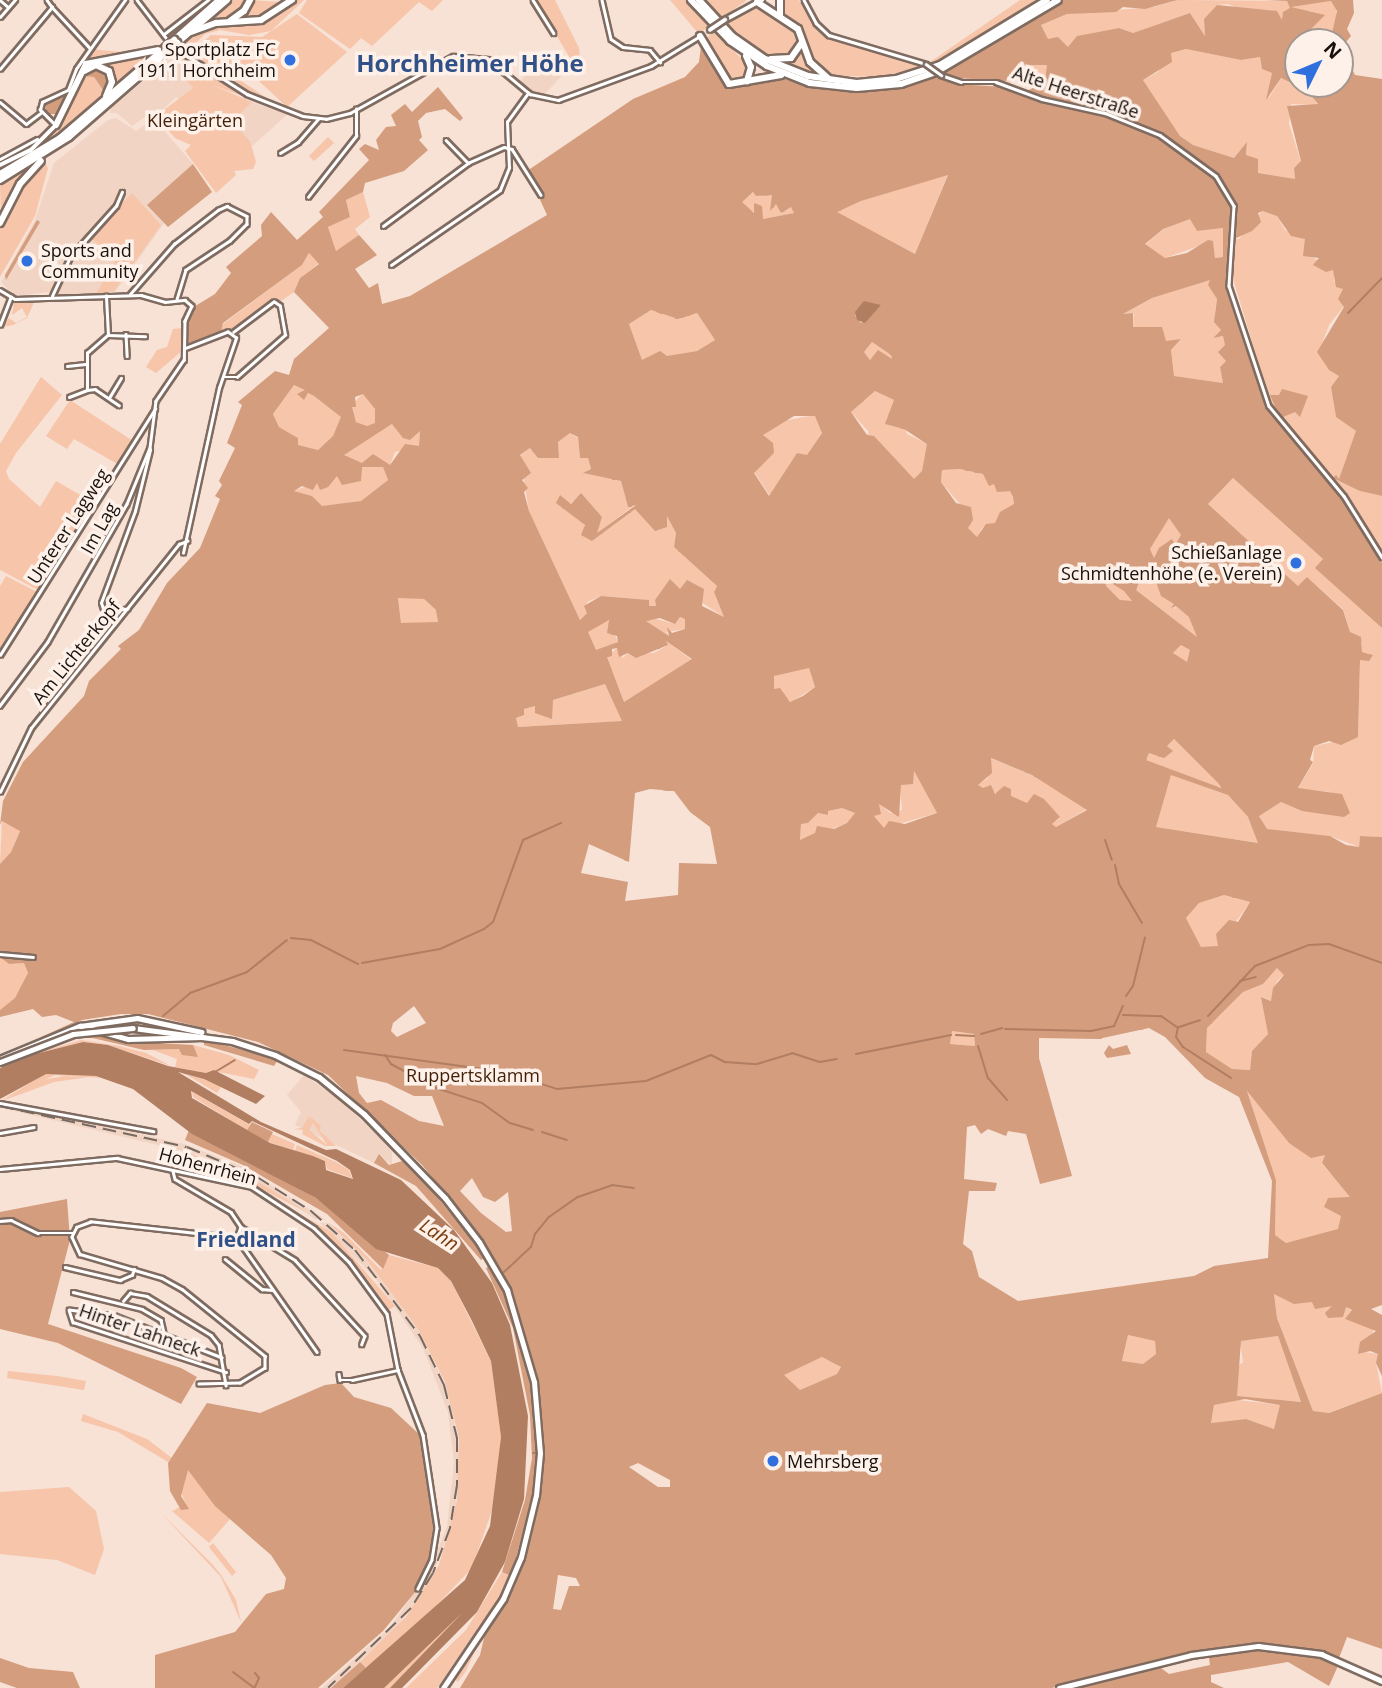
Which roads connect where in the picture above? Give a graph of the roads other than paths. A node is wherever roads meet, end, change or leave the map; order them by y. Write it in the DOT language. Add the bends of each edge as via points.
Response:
graph roads {
  1 [pos="0,0"];
  2 [pos="15,0"];
  3 [pos="47,0"];
  4 [pos="125,0"];
  5 [pos="137,0"];
  6 [pos="208,0"];
  7 [pos="219,0"];
  8 [pos="227,0"];
  9 [pos="250,0"];
  10 [pos="292,0"];
  11 [pos="533,0"];
  12 [pos="602,0"];
  13 [pos="691,0"];
  14 [pos="699,0"];
  15 [pos="780,0"];
  16 [pos="804,0"];
  17 [pos="1047,0"];
  18 [pos="1058,0"];
  19 [pos="758,1"];
  20 [pos="52,7"];
  21 [pos="8,8"];
  22 [pos="780,16"];
  23 [pos="0,17"];
  24 [pos="228,22"];
  25 [pos="191,32"];
  26 [pos="554,33"];
  27 [pos="164,34"];
  28 [pos="701,36"];
  29 [pos="802,40"];
  30 [pos="174,43"];
  31 [pos="90,48"];
  32 [pos="167,48"];
  33 [pos="740,49"];
  34 [pos="764,58"];
  35 [pos="660,62"];
  36 [pos="0,69"];
  37 [pos="80,74"];
  38 [pos="786,75"];
  39 [pos="833,81"];
  40 [pos="746,83"];
  41 [pos="528,93"];
  42 [pos="104,101"];
  43 [pos="0,102"];
  44 [pos="356,109"];
  45 [pos="42,112"];
  46 [pos="318,119"];
  47 [pos="55,125"];
  48 [pos="37,139"];
  49 [pos="446,140"];
  50 [pos="507,146"];
  51 [pos="54,148"];
  52 [pos="280,153"];
  53 [pos="0,159"];
  54 [pos="9,159"];
  55 [pos="468,163"];
  56 [pos="0,165"];
  57 [pos="0,174"];
  58 [pos="0,180"];
  59 [pos="122,192"];
  60 [pos="541,195"];
  61 [pos="308,197"];
  62 [pos="0,223"];
  63 [pos="383,226"];
  64 [pos="391,265"];
  65 [pos="0,290"];
  66 [pos="130,294"];
  67 [pos="52,296"];
  68 [pos="106,296"];
  69 [pos="11,297"];
  70 [pos="177,301"];
  71 [pos="0,325"];
  72 [pos="234,332"];
  73 [pos="126,334"];
  74 [pos="107,335"];
  75 [pos="145,337"];
  76 [pos="187,348"];
  77 [pos="127,356"];
  78 [pos="85,364"];
  79 [pos="67,366"];
  80 [pos="223,377"];
  81 [pos="121,378"];
  82 [pos="87,390"];
  83 [pos="69,397"];
  84 [pos="109,398"];
  85 [pos="119,405"];
  86 [pos="155,409"];
  87 [pos="150,448"];
  88 [pos="187,541"];
  89 [pos="183,553"];
  90 [pos="1382,557"];
  91 [pos="128,609"];
  92 [pos="0,655"];
  93 [pos="0,706"];
  94 [pos="0,792"];
  95 [pos="0,954"];
  96 [pos="33,957"];
  97 [pos="80,1026"];
  98 [pos="210,1036"];
  99 [pos="0,1060"];
  100 [pos="0,1103"];
  101 [pos="33,1127"];
  102 [pos="153,1131"];
  103 [pos="0,1133"];
  104 [pos="0,1169"];
  105 [pos="173,1171"];
  106 [pos="0,1221"];
  107 [pos="241,1227"];
  108 [pos="73,1233"];
  109 [pos="237,1238"];
  110 [pos="225,1259"];
  111 [pos="65,1267"];
  112 [pos="134,1269"];
  113 [pos="272,1289"];
  114 [pos="73,1292"];
  115 [pos="123,1301"];
  116 [pos="163,1333"];
  117 [pos="362,1343"];
  118 [pos="317,1352"];
  119 [pos="222,1358"];
  120 [pos="398,1370"];
  121 [pos="226,1372"];
  122 [pos="339,1374"];
  123 [pos="199,1384"];
  124 [pos="226,1385"];
  125 [pos="418,1589"];
  126 [pos="1382,1681"];
  127 [pos="443,1688"];
  128 [pos="1059,1688"];
  1 -- 21 [label="street"];
  2 -- 21 [label="street"];
  3 -- 20 [label="street"];
  4 -- 31 [label="street"];
  5 -- 27 [label="street"];
  6 -- 27 [label="street"];
  7 -- 30 [label="highway"];
  8 -- 25 [label="highway"];
  9 -- 24 [label="highway" via="243,13"];
  10 -- 24 [label="highway" via="261,20"];
  11 -- 26 [label="street"];
  12 -- 35 [label="street" via="612,41 625,48 649,50"];
  13 -- 33 [label="highway"];
  14 -- 34 [label="highway" via="732,36"];
  15 -- 22 [label="highway"];
  16 -- 90 [label="street, Alte Heerstraße, bridge" via="813,20 829,35 926,64 958,82 1000,82 1042,99 1105,113 1160,135 1216,176 1234,206 1229,286 1269,405 1344,496"];
  17 -- 39 [label="highway" via="928,70 884,81"];
  18 -- 38 [label="highway" via="963,59 915,80 851,88"];
  19 -- 22 [label="highway"];
  19 -- 28 [label="street, bridge"];
  20 -- 31 [label="street"];
  20 -- 36 [label="street"];
  21 -- 23 [label="street"];
  22 -- 29 [label="highway" via="797,29"];
  24 -- 25 [label="highway"];
  25 -- 30 [label="highway"];
  27 -- 30 [label="street"];
  28 -- 35 [label="street"];
  28 -- 40 [label="highway" via="724,80 734,86"];
  29 -- 34 [label="highway" via="791,58"];
  29 -- 39 [label="highway" via="812,65"];
  30 -- 32 [label="highway, bridge"];
  30 -- 46 [label="street" via="234,87"];
  31 -- 45 [label="street" via="66,92 43,100"];
  32 -- 37 [label="highway" via="139,57 97,58"];
  32 -- 42 [label="highway"];
  32 -- 51 [label="highway"];
  33 -- 38 [label="highway"];
  33 -- 40 [label="highway" via="751,67"];
  34 -- 39 [label="highway"];
  35 -- 41 [label="street" via="558,100"];
  37 -- 42 [label="highway" via="96,65 109,71 112,82"];
  37 -- 47 [label="highway"];
  38 -- 40 [label="highway" via="763,76"];
  41 -- 44 [label="street" via="491,61 460,54 434,63"];
  41 -- 50 [label="street" via="509,119"];
  42 -- 57 [label="highway" via="45,148"];
  43 -- 45 [label="street" via="26,124"];
  44 -- 46 [label="street" via="342,117"];
  44 -- 61 [label="street" via="356,135"];
  45 -- 47 [label="street"];
  46 -- 52 [label="street" via="298,142"];
  47 -- 54 [label="street" via="35,147"];
  48 -- 54 [label="street"];
  49 -- 55 [label="street"];
  50 -- 55 [label="street"];
  50 -- 60 [label="street"];
  50 -- 64 [label="street" via="508,172 498,192"];
  51 -- 58 [label="highway"];
  51 -- 62 [label="highway" via="23,180"];
  53 -- 54 [label="street"];
  54 -- 56 [label="street"];
  55 -- 63 [label="street"];
  59 -- 67 [label="street" via="116,206 70,257"];
  65 -- 69 [label="street"];
  66 -- 68 [label="street"];
  66 -- 70 [label="street"];
  66 -- 70 [label="street" via="174,244 218,210 229,206 247,216 247,224 206,260 198,259 186,270"];
  67 -- 68 [label="street" via="76,300"];
  67 -- 69 [label="street"];
  68 -- 74 [label="street"];
  69 -- 71 [label="street"];
  70 -- 76 [label="street" via="192,306 185,321"];
  72 -- 76 [label="street"];
  72 -- 80 [label="street" via="236,342"];
  72 -- 80 [label="street" via="274,302 287,327 285,335 237,377"];
  73 -- 74 [label="street"];
  73 -- 75 [label="street"];
  73 -- 77 [label="street"];
  74 -- 78 [label="street" via="95,342"];
  76 -- 86 [label="street, Im Lag"];
  78 -- 79 [label="street"];
  78 -- 82 [label="street"];
  80 -- 88 [label="street"];
  81 -- 84 [label="street"];
  82 -- 83 [label="street"];
  82 -- 84 [label="street"];
  84 -- 85 [label="street"];
  86 -- 87 [label="street, Im Lag"];
  86 -- 92 [label="street, Unterer Lagweg"];
  87 -- 91 [label="street" via="135,511 101,603 104,612"];
  87 -- 93 [label="street, Im Lag" via="127,504 48,642"];
  88 -- 89 [label="street"];
  88 -- 91 [label="street, Am Lichterkopf" via="179,544"];
  91 -- 94 [label="street, Am Lichterkopf" via="31,728"];
  95 -- 96 [label="street"];
  97 -- 98 [label="main road" via="128,1038"];
  97 -- 98 [label="main road" via="117,1018 150,1019"];
  97 -- 99 [label="street"];
  98 -- 99 [label="main road, bridge" via="133,1028 73,1034"];
  98 -- 127 [label="main road" via="298,1065 364,1114 469,1227 517,1315 534,1382 540,1431 533,1516 503,1599"];
  100 -- 102 [label="street"];
  101 -- 103 [label="street"];
  104 -- 105 [label="street, Hohenrhein" via="96,1157 139,1160"];
  105 -- 107 [label="street" via="175,1179 230,1212"];
  105 -- 120 [label="street, Hohenrhein" via="252,1187 318,1231 380,1301 390,1324"];
  106 -- 108 [label="street" via="11,1220 38,1233"];
  107 -- 109 [label="street"];
  107 -- 117 [label="street" via="295,1260 365,1336"];
  108 -- 109 [label="street" via="91,1222"];
  108 -- 112 [label="street" via="80,1254"];
  109 -- 113 [label="street"];
  110 -- 113 [label="street" via="262,1289"];
  111 -- 112 [label="street" via="120,1280"];
  112 -- 124 [label="street" via="171,1282 205,1303 265,1356 260,1373"];
  113 -- 118 [label="street"];
  114 -- 115 [label="street, Hinter Lahneck"];
  115 -- 116 [label="street, Hinter Lahneck" via="162,1320"];
  115 -- 119 [label="street, Hinter Lahneck" via="130,1293 141,1294 187,1319 215,1340"];
  116 -- 119 [label="street, Hinter Lahneck"];
  116 -- 121 [label="street, Hinter Lahneck" via="76,1308 67,1315 73,1322"];
  119 -- 121 [label="street, Hinter Lahneck"];
  120 -- 122 [label="street" via="352,1380 340,1380"];
  120 -- 125 [label="street, Hohenrhein" via="423,1435 436,1508 434,1553"];
  121 -- 124 [label="street, Hinter Lahneck"];
  123 -- 124 [label="street"];
  126 -- 128 [label="main road" via="1321,1654 1258,1646 1191,1655"];
}
